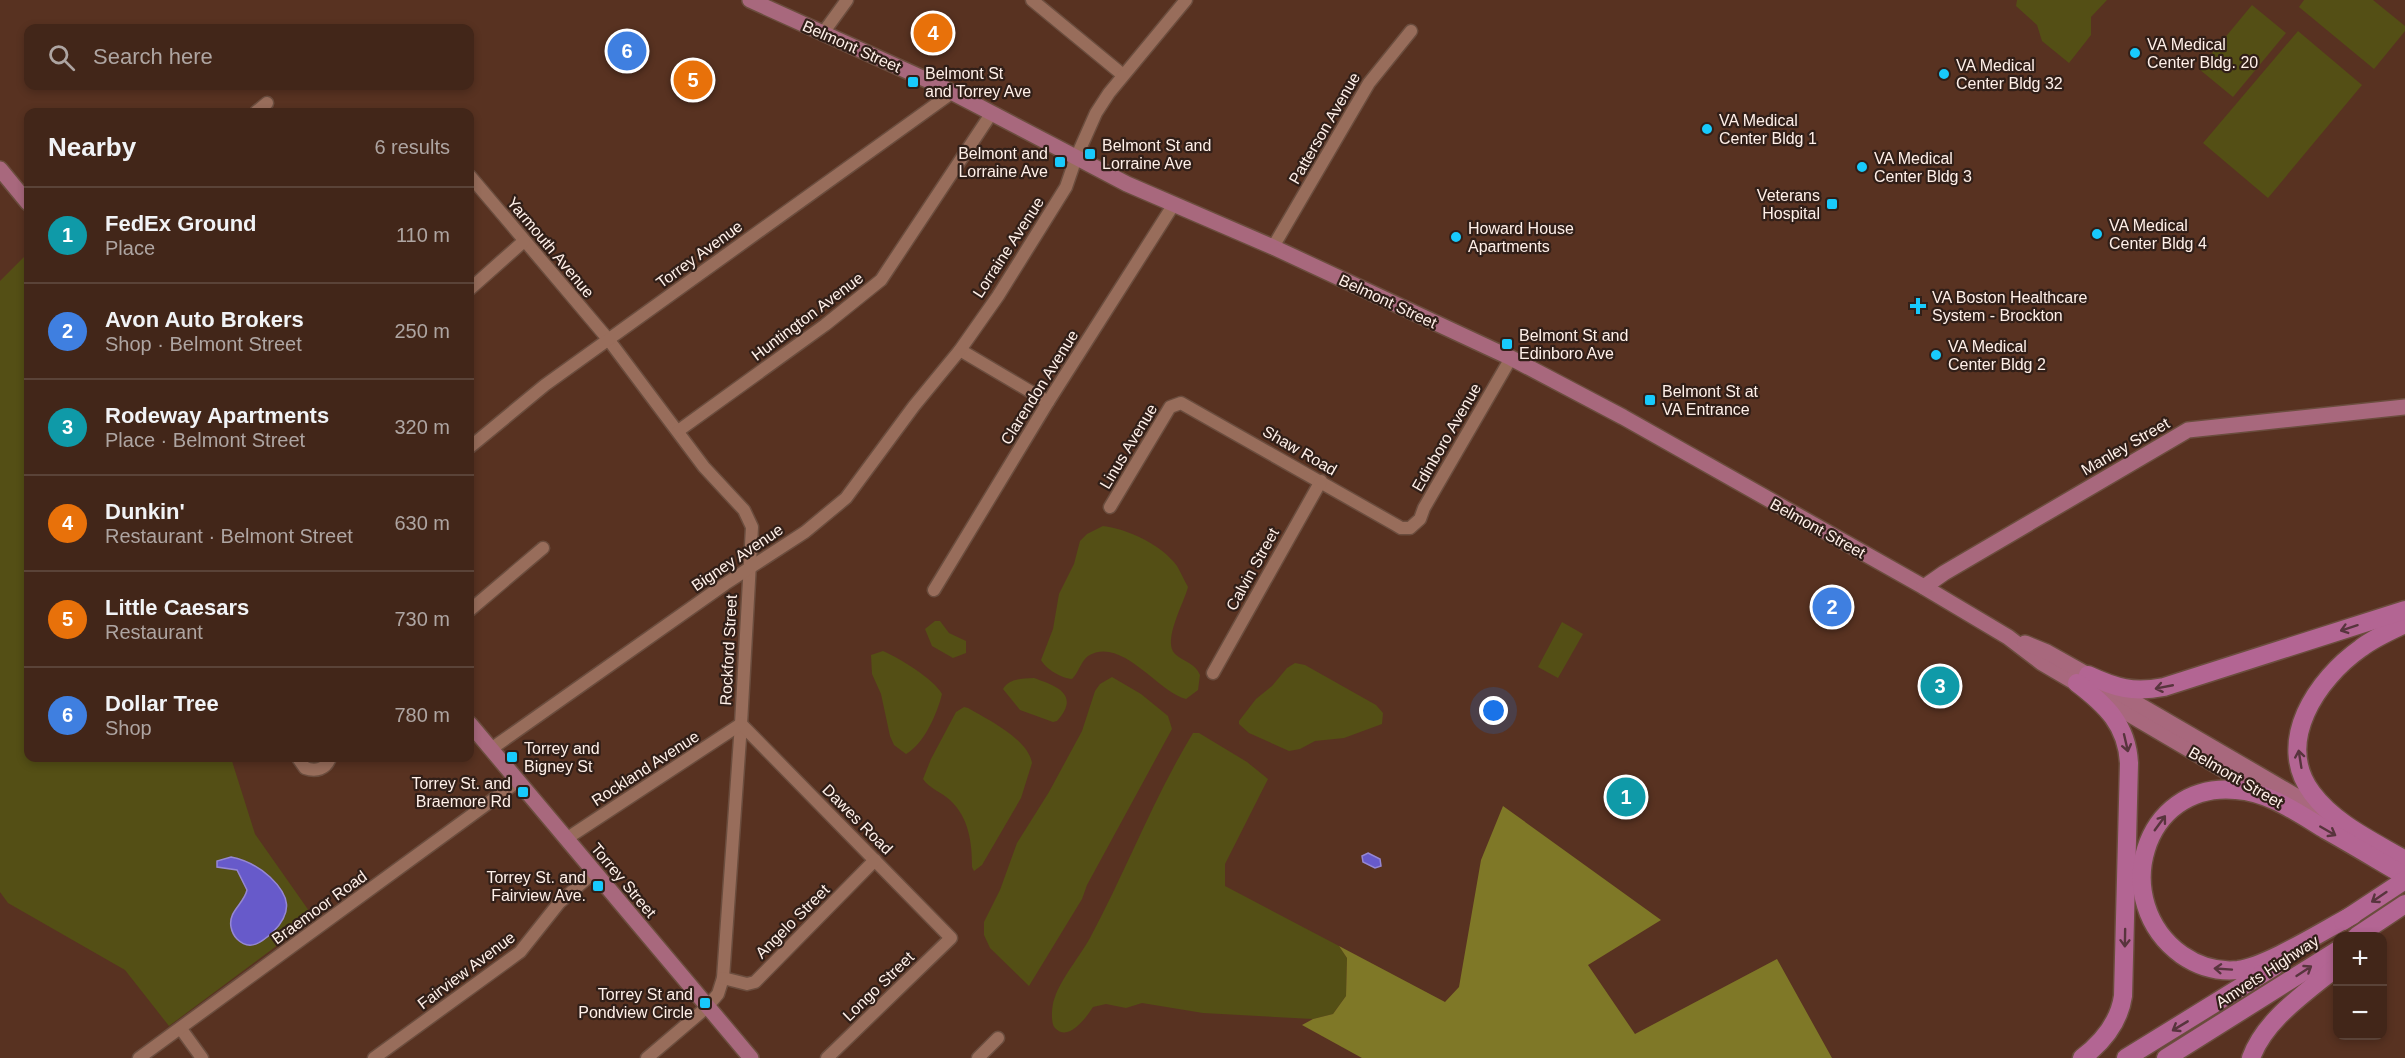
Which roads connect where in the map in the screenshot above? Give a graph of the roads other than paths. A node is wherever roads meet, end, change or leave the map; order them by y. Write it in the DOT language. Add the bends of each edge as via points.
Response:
graph roads {
  1 [pos="750,0"];
  2 [pos="847,0"];
  3 [pos="1032,0"];
  4 [pos="1186,0"];
  5 [pos="1411,30"];
  6 [pos="823,33"];
  7 [pos="1123,75"];
  8 [pos="953,92"];
  9 [pos="267,103"];
  10 [pos="261,108"];
  11 [pos="991,114"];
  12 [pos="1076,158"];
  13 [pos="0,169"];
  14 [pos="474,181"];
  15 [pos="24,198"];
  16 [pos="1174,204"];
  17 [pos="524,241"];
  18 [pos="1273,247"];
  19 [pos="474,285"];
  20 [pos="608,339"];
  21 [pos="960,350"];
  22 [pos="1511,358"];
  23 [pos="1048,402"];
  24 [pos="1175,404"];
  25 [pos="2405,407"];
  26 [pos="678,431"];
  27 [pos="474,444"];
  28 [pos="1321,481"];
  29 [pos="1110,507"];
  30 [pos="1407,528"];
  31 [pos="543,548"];
  32 [pos="749,569"];
  33 [pos="1924,587"];
  34 [pos="934,590"];
  35 [pos="474,607"];
  36 [pos="2405,610"];
  37 [pos="2405,624"];
  38 [pos="1213,673"];
  39 [pos="2083,679"];
  40 [pos="741,724"];
  41 [pos="474,729"];
  42 [pos="491,749"];
  43 [pos="301,762"];
  44 [pos="328,762"];
  45 [pos="518,782"];
  46 [pos="2286,806"];
  47 [pos="2361,834"];
  48 [pos="566,839"];
  49 [pos="2375,850"];
  50 [pos="875,860"];
  51 [pos="2405,860"];
  52 [pos="594,872"];
  53 [pos="2405,878"];
  54 [pos="2405,905"];
  55 [pos="2353,915"];
  56 [pos="2363,932"];
  57 [pos="2375,932"];
  58 [pos="951,938"];
  59 [pos="2333,953"];
  60 [pos="2333,970"];
  61 [pos="723,978"];
  62 [pos="707,1007"];
  63 [pos="181,1029"];
  64 [pos="998,1038"];
  65 [pos="140,1058"];
  66 [pos="202,1058"];
  67 [pos="375,1058"];
  68 [pos="647,1058"];
  69 [pos="751,1058"];
  70 [pos="827,1058"];
  71 [pos="978,1058"];
  72 [pos="2082,1058"];
  73 [pos="2126,1058"];
  74 [pos="2166,1058"];
  75 [pos="2251,1058"];
  1 -- 6 [label="main road, Belmont Street"];
  2 -- 6 [label="street"];
  3 -- 7 [label="street"];
  4 -- 7 [label="street, Lorraine Avenue"];
  5 -- 18 [label="street, Patterson Avenue" via="1369,83"];
  6 -- 8 [label="main road, Belmont Street"];
  7 -- 12 [label="street, Lorraine Avenue" via="1096,113"];
  8 -- 11 [label="main road, Belmont Street"];
  8 -- 20 [label="street, Torrey Avenue"];
  9 -- 10 [label="street"];
  11 -- 12 [label="main road, Belmont Street"];
  11 -- 26 [label="street, Huntington Avenue" via="876,285"];
  12 -- 16 [label="main road, Belmont Street"];
  12 -- 21 [label="street, Lorraine Avenue" via="1066,187"];
  13 -- 15 [label="main road"];
  14 -- 17 [label="street, Yarmouth Avenue"];
  16 -- 18 [label="main road, Belmont Street"];
  16 -- 23 [label="street, Clarendon Avenue"];
  17 -- 19 [label="street"];
  17 -- 20 [label="street, Yarmouth Avenue"];
  18 -- 22 [label="main road, Belmont Street"];
  20 -- 26 [label="street, Rockford Street"];
  20 -- 27 [label="street, Torrey Avenue"];
  21 -- 23 [label="street"];
  21 -- 32 [label="street, Bigney Avenue" via="846,498 805,532"];
  22 -- 30 [label="street, Edinboro Avenue" via="1416,524"];
  22 -- 33 [label="main road, Belmont Street"];
  23 -- 34 [label="street, Clarendon Avenue"];
  24 -- 28 [label="street, Shaw Road" via="1191,407"];
  24 -- 29 [label="street, Linus Avenue"];
  25 -- 33 [label="main road, Manley Street" via="2188,430"];
  26 -- 32 [label="street, Rockford Street" via="749,519"];
  28 -- 30 [label="street, Shaw Road"];
  28 -- 38 [label="street, Calvin Street"];
  31 -- 35 [label="street"];
  32 -- 40 [label="street, Rockford Street"];
  32 -- 42 [label="street, Bigney Avenue"];
  33 -- 39 [label="main road, Belmont Street" via="2008,637 2042,663"];
  36 -- 39 [label="highway, one-way" via="2164,687 2139,690"];
  47 -- 37 [label="highway, one-way" via="2324,806 2306,784 2298,746 2301,722 2314,697 2346,660"];
  39 -- 46 [label="main road, Belmont Street"];
  39 -- 47 [label="main road, Belmont Street"];
  39 -- 72 [label="highway, one-way" via="2115,717 2126,740 2128,763 2123,996 2112,1027"];
  40 -- 48 [label="street, Rockland Avenue"];
  40 -- 50 [label="street, Dawes Road"];
  40 -- 61 [label="street, Rockford Street"];
  41 -- 42 [label="main road, Torrey Street"];
  42 -- 45 [label="main road, Torrey Street"];
  43 -- 44 [label="street" via="305,768 316,770"];
  45 -- 48 [label="main road, Torrey Street"];
  45 -- 63 [label="street, Braemoor Road"];
  46 -- 49 [label="highway, Belmont Street, one-way"];
  55 -- 46 [label="highway, one-way" via="2261,963 2229,970 2211,968 2186,957 2166,942 2153,924 2141,891 2143,862 2152,834 2169,811 2199,794 2225,789 2255,793"];
  47 -- 49 [label="highway, Belmont Street"];
  48 -- 52 [label="main road, Torrey Street"];
  49 -- 51 [label="highway, Belmont Street"];
  49 -- 53 [label="highway, Belmont Street"];
  50 -- 58 [label="street, Dawes Road"];
  50 -- 61 [label="street, Angelo Street" via="755,982"];
  52 -- 62 [label="main road, Torrey Street"];
  52 -- 67 [label="street, Fairview Avenue" via="559,903 520,952"];
  53 -- 55 [label="highway, Amvets Highway, one-way"];
  54 -- 56 [label="highway"];
  54 -- 57 [label="highway"];
  55 -- 73 [label="highway, Amvets Highway, one-way"];
  58 -- 70 [label="street, Longo Street"];
  74 -- 59 [label="highway, Amvets Highway, one-way"];
  60 -- 75 [label="highway" via="2271,1025"];
  61 -- 62 [label="street, Rockford Street" via="718,994"];
  62 -- 68 [label="street, Rockford Street"];
  62 -- 69 [label="main road, Torrey Street"];
  63 -- 65 [label="street, Braemoor Road"];
  63 -- 66 [label="street"];
  64 -- 71 [label="street"];
}
